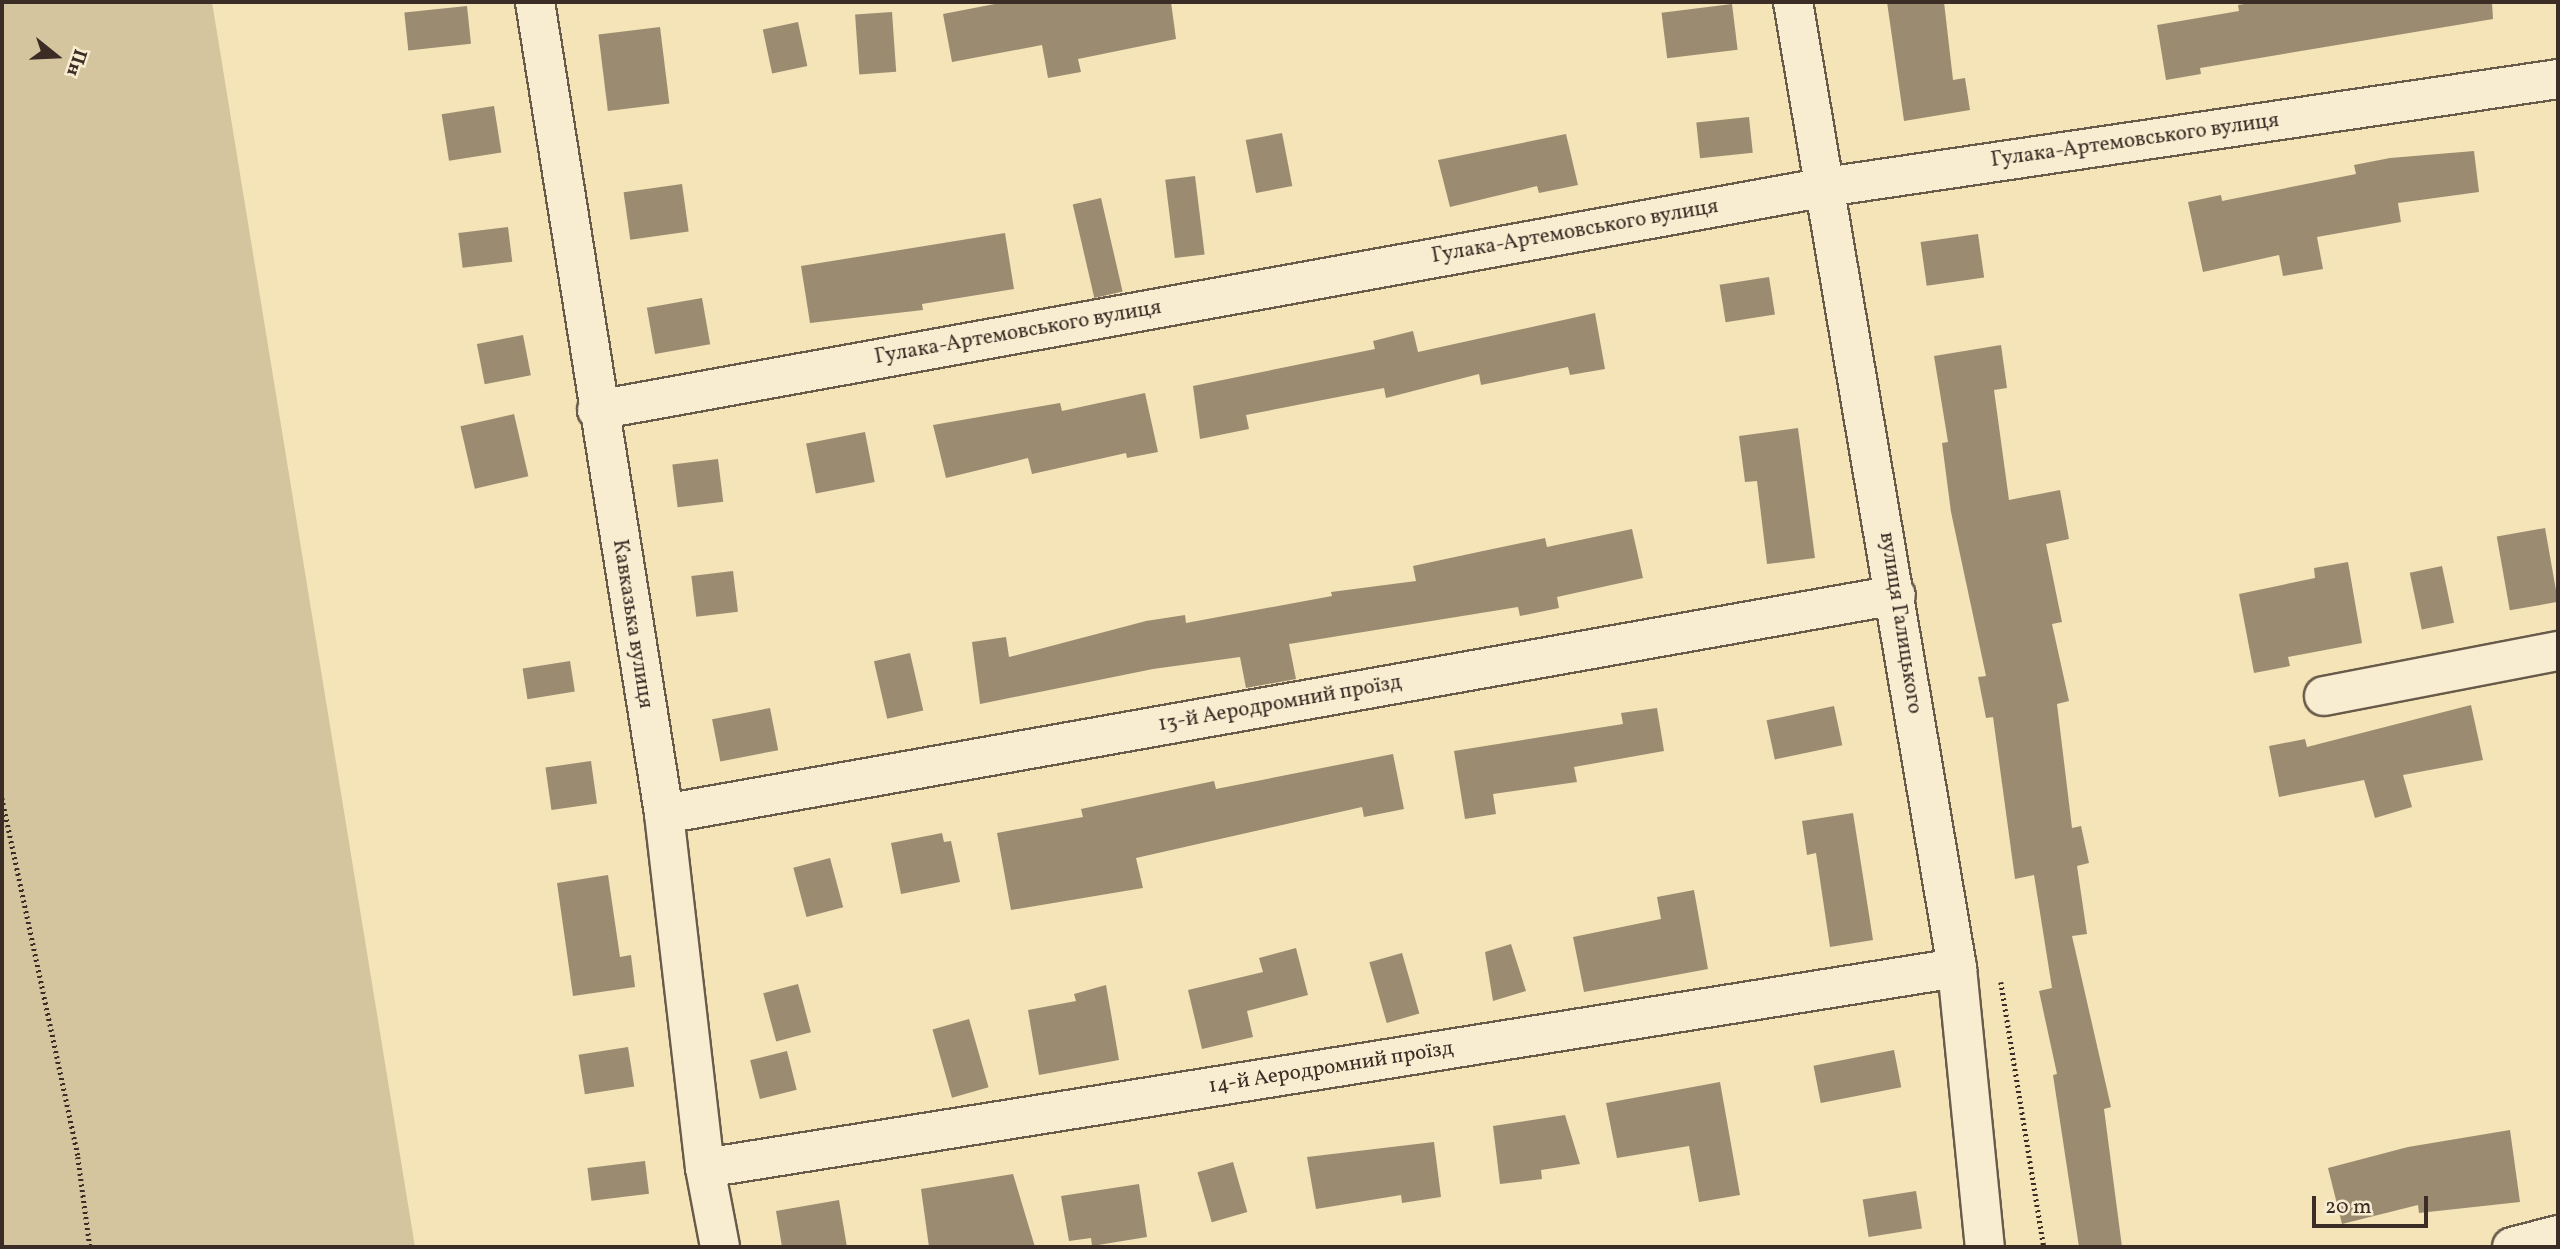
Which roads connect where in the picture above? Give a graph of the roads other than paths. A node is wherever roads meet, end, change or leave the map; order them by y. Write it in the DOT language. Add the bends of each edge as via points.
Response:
graph roads {
  1 [pos="535,2"];
  2 [pos="1793,2"];
  3 [pos="2558,79"];
  4 [pos="1826,187"];
  5 [pos="597,410"];
  6 [pos="1896,595"];
  7 [pos="2558,651"];
  8 [pos="2325,696"];
  9 [pos="664,814"];
  10 [pos="1957,968"];
  11 [pos="705,1168"];
  12 [pos="2558,1235"];
  13 [pos="720,1247"];
  14 [pos="1985,1247"];
  15 [pos="2512,1247"];
  1 -- 5 [label="street, Кавказька вулиця"];
  2 -- 4 [label="street, вулиця Галицького"];
  3 -- 4 [label="street, Гулака-Артемовського вулиця"];
  4 -- 5 [label="street, Гулака-Артемовського вулиця"];
  4 -- 6 [label="street, вулиця Галицького"];
  5 -- 9 [label="street, Кавказька вулиця"];
  6 -- 9 [label="street, 13-й Аеродромний проїзд"];
  6 -- 10 [label="street, вулиця Галицького"];
  7 -- 8 [label="street"];
  9 -- 11 [label="street, Кавказька вулиця"];
  10 -- 11 [label="street, 14-й Аеродромний проїзд"];
  10 -- 14 [label="street, вулиця Галицького"];
  11 -- 13 [label="street, Кавказька вулиця"];
  12 -- 15 [label="street"];
}
